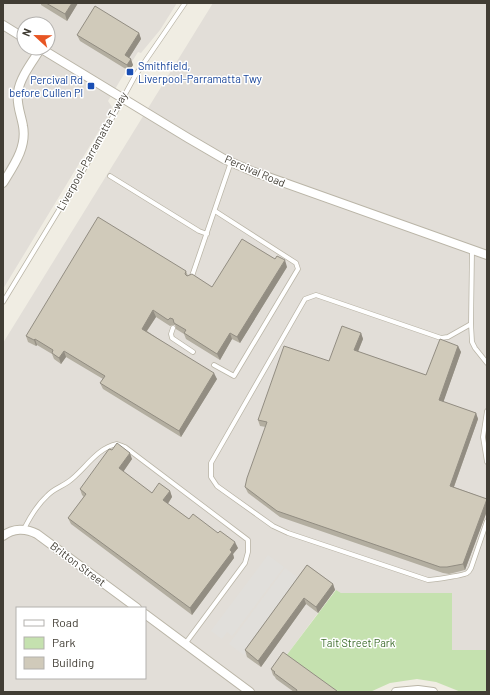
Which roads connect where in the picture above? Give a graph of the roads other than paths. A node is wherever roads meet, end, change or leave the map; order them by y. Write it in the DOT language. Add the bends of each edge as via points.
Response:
graph roads {
  1 [pos="185,3"];
  2 [pos="3,25"];
  3 [pos="16,33"];
  4 [pos="36,56"];
  5 [pos="54,56"];
  6 [pos="123,98"];
  7 [pos="231,162"];
  8 [pos="110,176"];
  9 [pos="3,183"];
  10 [pos="215,211"];
  11 [pos="207,234"];
  12 [pos="472,250"];
  13 [pos="487,255"];
  14 [pos="191,279"];
  15 [pos="3,302"];
  16 [pos="471,324"];
  17 [pos="174,328"];
  18 [pos="193,352"];
  19 [pos="487,363"];
  20 [pos="214,365"];
  21 [pos="487,411"];
  22 [pos="487,462"];
  23 [pos="487,521"];
  24 [pos="24,529"];
  25 [pos="3,536"];
  26 [pos="136,607"];
  27 [pos="146,615"];
  28 [pos="185,644"];
  29 [pos="250,692"];
  30 [pos="396,692"];
  31 [pos="433,692"];
  1 -- 6 [label="lane, Liverpool–Parramatta T-way"];
  2 -- 3 [label="street"];
  4 -- 9 [label="street" via="18,90 23,141 19,155"];
  5 -- 6 [label="street, Percival Road"];
  6 -- 7 [label="street, Percival Road"];
  6 -- 15 [label="lane, Liverpool–Parramatta T-way" via="87,164"];
  7 -- 10 [label="lane"];
  7 -- 12 [label="street, Percival Road" via="283,184"];
  8 -- 11 [label="lane"];
  10 -- 11 [label="lane"];
  10 -- 20 [label="lane" via="296,263 298,269 234,376"];
  11 -- 14 [label="lane"];
  12 -- 13 [label="street, Percival Road"];
  12 -- 16 [label="lane"];
  16 -- 19 [label="lane" via="472,342"];
  16 -- 23 [label="lane" via="448,337 441,338 316,295 305,299 211,463 211,477 217,486 273,526 428,580 466,574 471,568"];
  17 -- 18 [label="lane" via="172,338"];
  21 -- 22 [label="lane" via="483,437"];
  24 -- 25 [label="street" via="15,528"];
  24 -- 26 [label="street, Britton Street" via="37,534"];
  24 -- 28 [label="lane" via="51,492 68,482 109,447 116,444 125,448 248,540 245,564"];
  27 -- 28 [label="street"];
  28 -- 29 [label="street"];
  30 -- 31 [label="street"];
}
